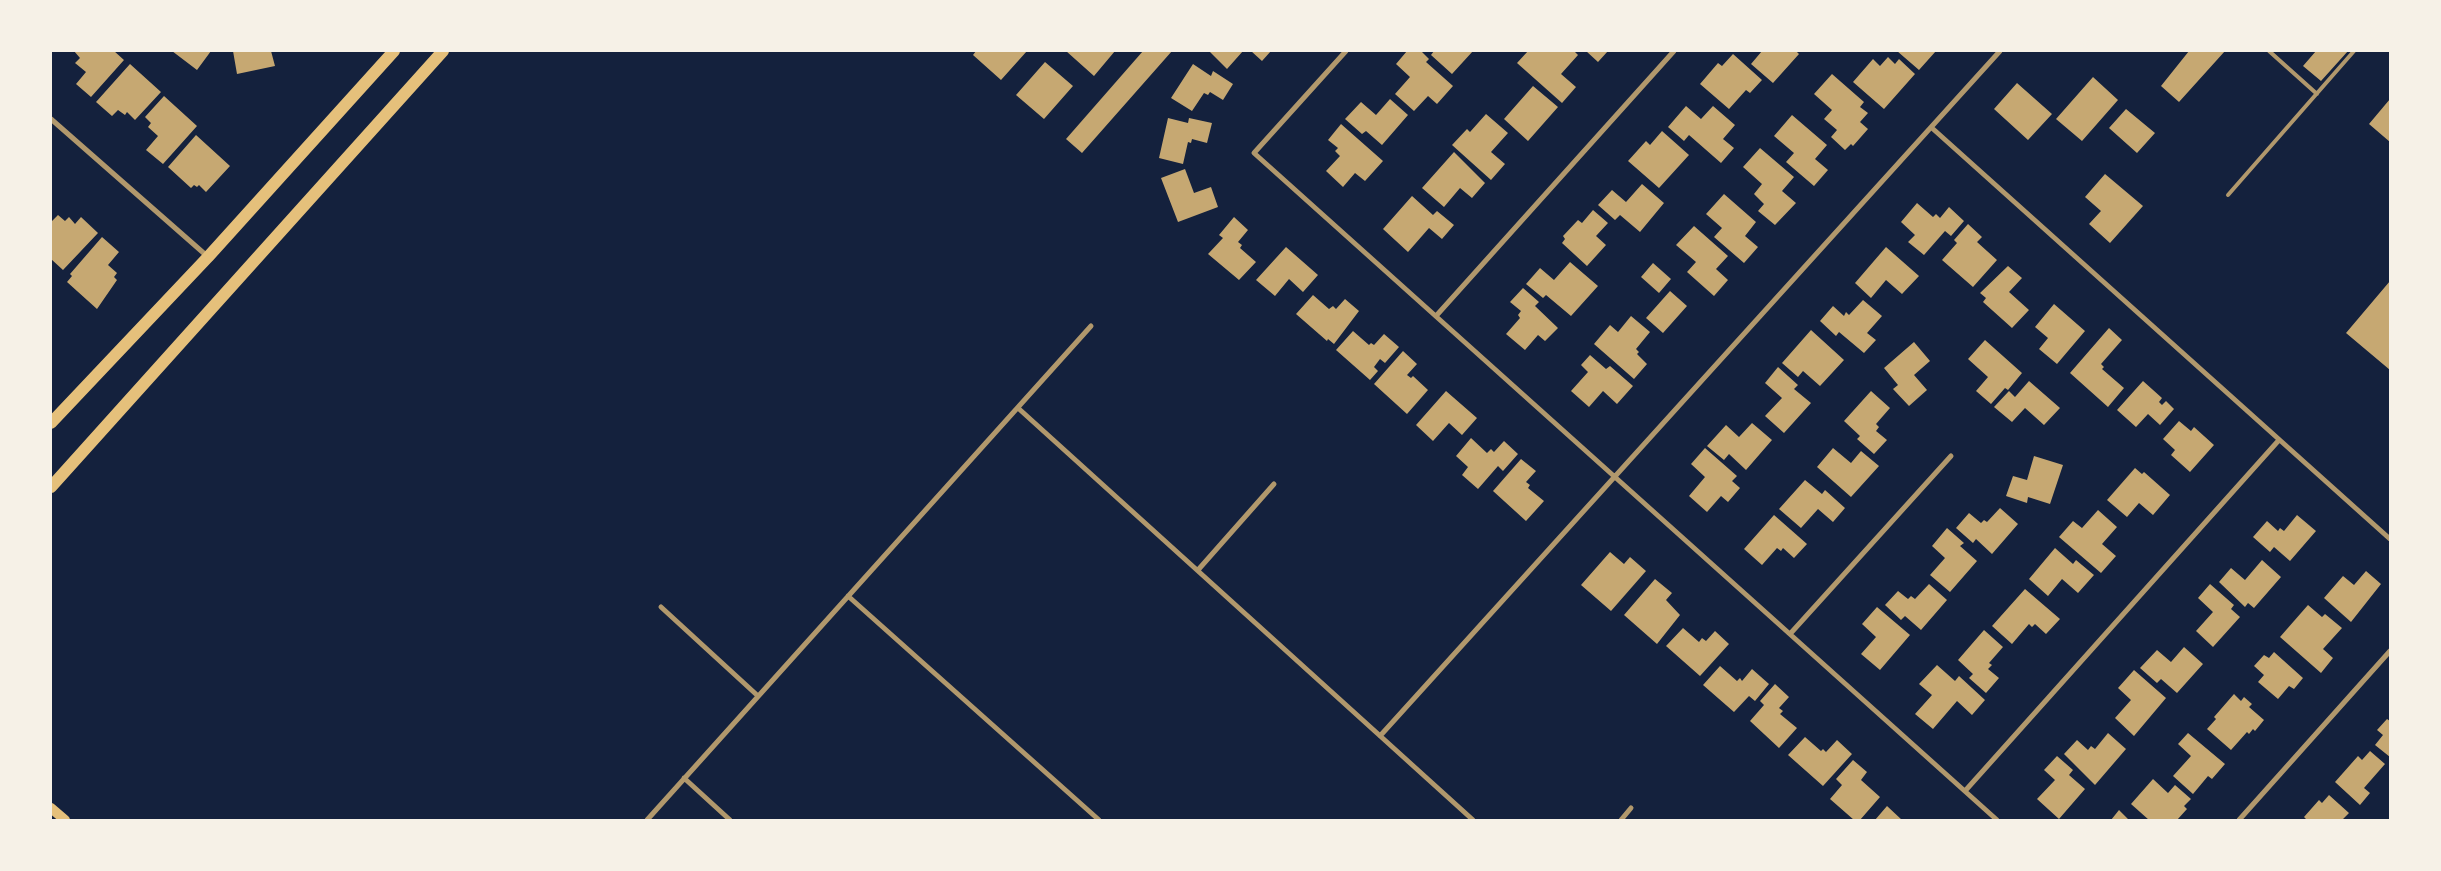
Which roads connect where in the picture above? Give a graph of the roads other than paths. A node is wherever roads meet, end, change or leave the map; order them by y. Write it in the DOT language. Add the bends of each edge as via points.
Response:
graph roads {
  1 [pos="394,51"];
  2 [pos="443,51"];
  3 [pos="1346,51"];
  4 [pos="1674,51"];
  5 [pos="2000,51"];
  6 [pos="2269,51"];
  7 [pos="2354,51"];
  8 [pos="2317,94"];
  9 [pos="51,119"];
  10 [pos="1932,128"];
  11 [pos="2228,196"];
  12 [pos="208,257"];
  13 [pos="1436,316"];
  14 [pos="1091,326"];
  15 [pos="1018,408"];
  16 [pos="51,423"];
  17 [pos="2279,440"];
  18 [pos="1951,456"];
  19 [pos="1616,478"];
  20 [pos="1274,484"];
  21 [pos="51,487"];
  22 [pos="2390,539"];
  23 [pos="1198,570"];
  24 [pos="848,596"];
  25 [pos="661,607"];
  26 [pos="1790,634"];
  27 [pos="2390,651"];
  28 [pos="758,696"];
  29 [pos="1380,736"];
  30 [pos="684,778"];
  31 [pos="1964,791"];
  32 [pos="51,808"];
  33 [pos="1631,808"];
  34 [pos="65,820"];
  35 [pos="647,820"];
  36 [pos="730,820"];
  37 [pos="1099,820"];
  38 [pos="1473,820"];
  39 [pos="1621,820"];
  40 [pos="1997,820"];
  41 [pos="2238,820"];
  1 -- 12 [label="main road"];
  2 -- 21 [label="main road"];
  3 -- 13 [label="street" via="1254,153"];
  4 -- 13 [label="street"];
  5 -- 10 [label="street"];
  6 -- 8 [label="lane"];
  7 -- 8 [label="lane"];
  8 -- 11 [label="lane"];
  9 -- 12 [label="street"];
  10 -- 17 [label="street"];
  10 -- 19 [label="street"];
  12 -- 16 [label="main road"];
  13 -- 19 [label="street"];
  14 -- 15 [label="street"];
  15 -- 23 [label="street"];
  15 -- 24 [label="street"];
  17 -- 22 [label="street"];
  17 -- 31 [label="street"];
  18 -- 26 [label="street"];
  19 -- 26 [label="street"];
  19 -- 29 [label="street"];
  20 -- 23 [label="street"];
  23 -- 29 [label="street"];
  24 -- 28 [label="street"];
  24 -- 37 [label="street"];
  25 -- 28 [label="street"];
  26 -- 31 [label="street"];
  27 -- 41 [label="street"];
  28 -- 30 [label="street"];
  29 -- 38 [label="street"];
  30 -- 35 [label="street"];
  30 -- 36 [label="street"];
  31 -- 40 [label="street"];
  32 -- 34 [label="main road"];
  33 -- 39 [label="street"];
}
